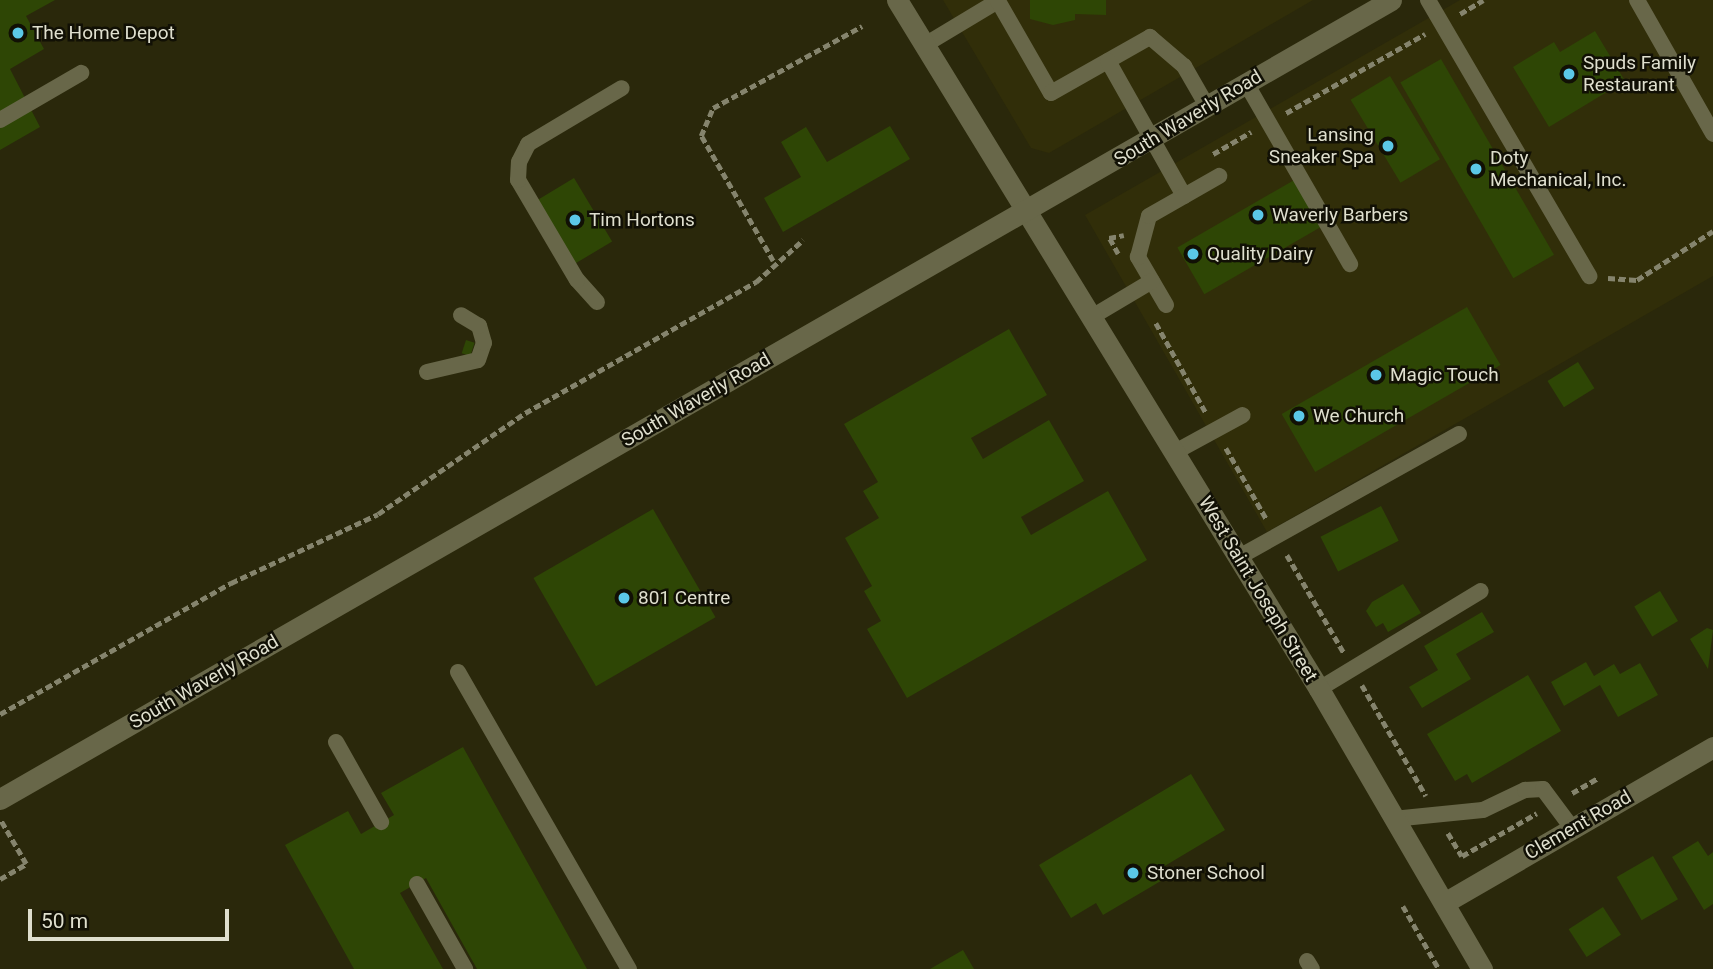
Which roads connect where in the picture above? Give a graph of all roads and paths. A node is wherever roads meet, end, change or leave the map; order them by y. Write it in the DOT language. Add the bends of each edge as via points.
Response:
graph roads {
  1 [pos="897,0"];
  2 [pos="1428,0"];
  3 [pos="1637,0"];
  4 [pos="1385,1"];
  5 [pos="862,26"];
  6 [pos="923,46"];
  7 [pos="1383,58"];
  8 [pos="1108,61"];
  9 [pos="81,72"];
  10 [pos="1245,83"];
  11 [pos="622,88"];
  12 [pos="1207,106"];
  13 [pos="0,120"];
  14 [pos="1268,123"];
  15 [pos="1713,134"];
  16 [pos="1153,139"];
  17 [pos="1209,156"];
  18 [pos="1219,176"];
  19 [pos="1184,196"];
  20 [pos="1026,213"];
  21 [pos="1713,231"];
  22 [pos="1136,232"];
  23 [pos="1109,238"];
  24 [pos="803,240"];
  25 [pos="773,261"];
  26 [pos="1350,264"];
  27 [pos="1589,276"];
  28 [pos="1152,281"];
  29 [pos="597,302"];
  30 [pos="1166,305"];
  31 [pos="461,315"];
  32 [pos="1090,318"];
  33 [pos="427,372"];
  34 [pos="1243,415"];
  35 [pos="1458,434"];
  36 [pos="1175,452"];
  37 [pos="1239,557"];
  38 [pos="1481,591"];
  39 [pos="458,672"];
  40 [pos="1319,689"];
  41 [pos="0,714"];
  42 [pos="336,742"];
  43 [pos="1713,747"];
  44 [pos="0,799"];
  45 [pos="0,819"];
  46 [pos="1394,819"];
  47 [pos="381,822"];
  48 [pos="1572,828"];
  49 [pos="0,879"];
  50 [pos="416,884"];
  51 [pos="1444,903"];
  52 [pos="1403,906"];
  53 [pos="465,969"];
  54 [pos="629,969"];
  55 [pos="1439,969"];
  56 [pos="1482,969"];
  1 -- 6 [label="main road, West Saint Joseph Street"];
  2 -- 27 [label="lane"];
  3 -- 15 [label="lane"];
  4 -- 10 [label="main road, South Waverly Road"];
  5 -- 25 [label="path" via="713,108 701,136"];
  6 -- 8 [label="lane" via="998,1 1051,93"];
  6 -- 20 [label="main road, West Saint Joseph Street"];
  7 -- 14 [label="path"];
  8 -- 12 [label="lane" via="1150,37 1184,66"];
  8 -- 16 [label="lane"];
  9 -- 13 [label="lane"];
  10 -- 12 [label="main road, South Waverly Road"];
  10 -- 14 [label="lane"];
  11 -- 29 [label="lane" via="528,144 519,162 518,180 577,280"];
  12 -- 16 [label="main road, South Waverly Road"];
  14 -- 17 [label="path"];
  14 -- 26 [label="lane"];
  16 -- 19 [label="lane"];
  16 -- 20 [label="main road, South Waverly Road"];
  18 -- 19 [label="lane"];
  19 -- 28 [label="lane" via="1149,216 1139,257"];
  20 -- 32 [label="main road, West Saint Joseph Street"];
  20 -- 44 [label="main road, South Waverly Road"];
  21 -- 27 [label="path" via="1637,280"];
  22 -- 23 [label="path"];
  24 -- 25 [label="path"];
  25 -- 41 [label="path" via="756,282 525,413 379,514 231,583"];
  28 -- 30 [label="lane"];
  28 -- 32 [label="lane"];
  31 -- 33 [label="lane" via="479,326 484,343 478,360"];
  32 -- 36 [label="main road, West Saint Joseph Street"];
  34 -- 36 [label="lane"];
  35 -- 37 [label="lane"];
  36 -- 37 [label="main road, West Saint Joseph Street"];
  37 -- 40 [label="main road, West Saint Joseph Street"];
  38 -- 40 [label="lane"];
  39 -- 54 [label="lane"];
  40 -- 46 [label="main road, West Saint Joseph Street"];
  42 -- 47 [label="lane"];
  43 -- 48 [label="main road, Clement Road"];
  45 -- 49 [label="path" via="26,864"];
  46 -- 48 [label="lane" via="1483,810 1525,790 1543,789"];
  46 -- 51 [label="main road, West Saint Joseph Street"];
  48 -- 51 [label="main road, Clement Road"];
  50 -- 53 [label="lane"];
  51 -- 56 [label="main road, West Saint Joseph Street"];
  52 -- 55 [label="path"];
}
